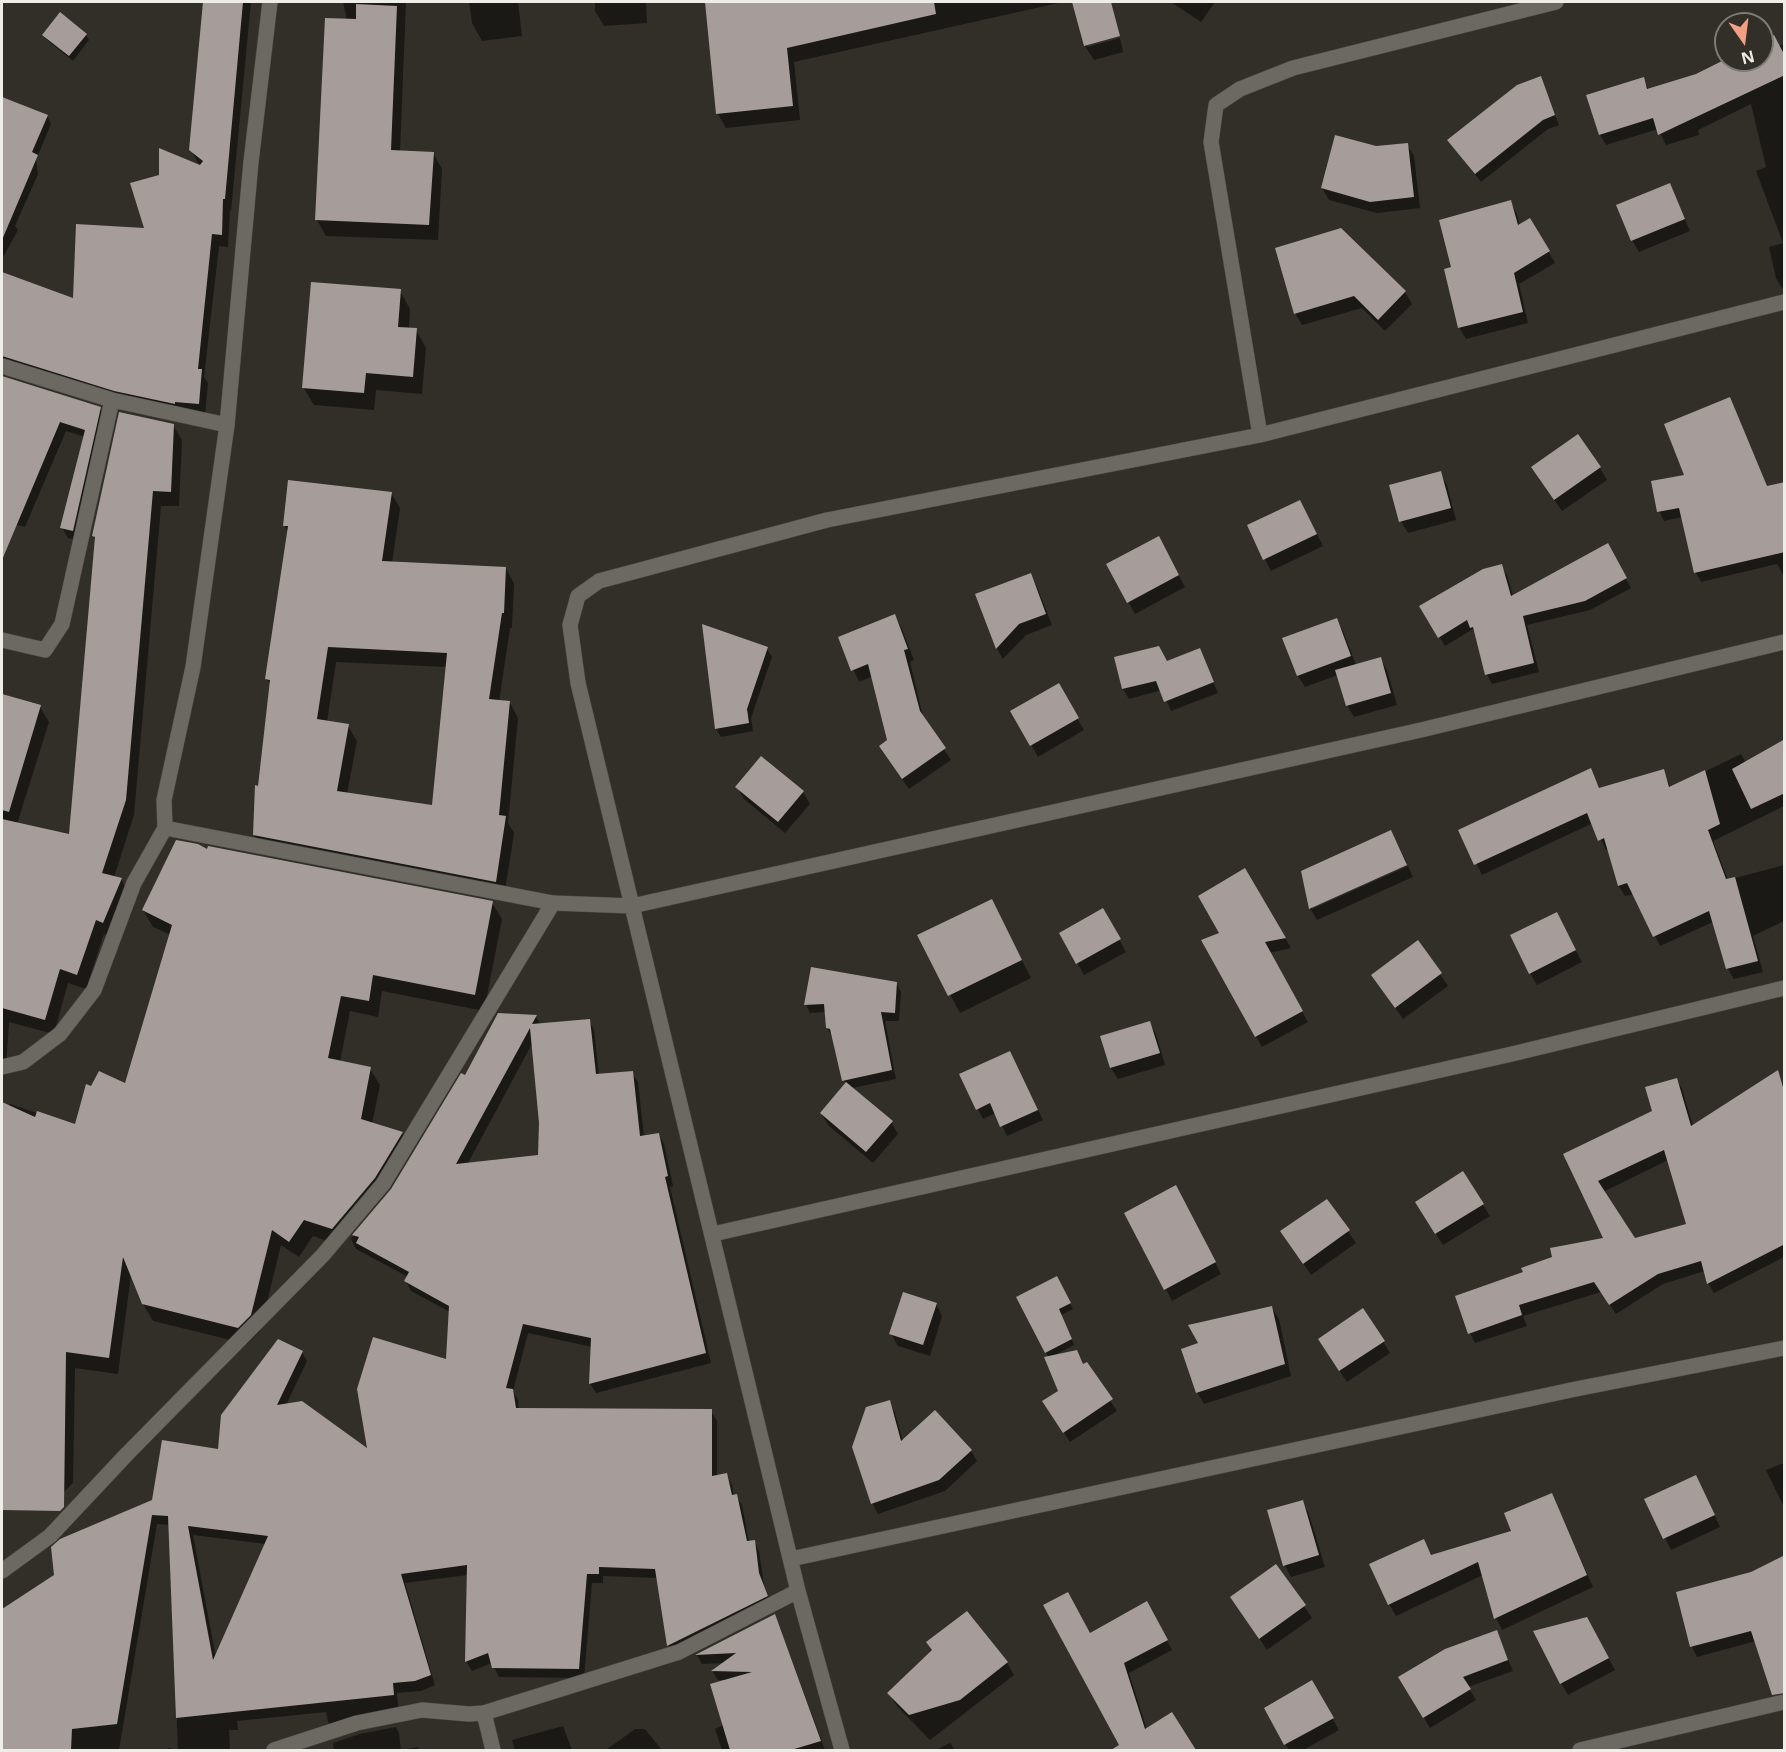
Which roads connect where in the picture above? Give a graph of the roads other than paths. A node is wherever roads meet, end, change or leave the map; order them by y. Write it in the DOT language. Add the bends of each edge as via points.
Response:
graph roads {
  1 [pos="270,2"];
  2 [pos="1556,2"];
  3 [pos="1785,303"];
  4 [pos="2,366"];
  5 [pos="112,400"];
  6 [pos="227,425"];
  7 [pos="1260,435"];
  8 [pos="2,640"];
  9 [pos="1785,642"];
  10 [pos="165,828"];
  11 [pos="553,903"];
  12 [pos="632,906"];
  13 [pos="1785,988"];
  14 [pos="2,1067"];
  15 [pos="713,1234"];
  16 [pos="1785,1348"];
  17 [pos="791,1559"];
  18 [pos="2,1571"];
  19 [pos="798,1591"];
  20 [pos="1785,1702"];
  21 [pos="484,1713"];
  22 [pos="274,1750"];
  23 [pos="494,1750"];
  24 [pos="842,1750"];
  25 [pos="1580,1750"];
  1 -- 6 [label="street"];
  2 -- 7 [label="street" via="1293,68 1240,89 1216,105 1211,142"];
  3 -- 7 [label="street"];
  4 -- 5 [label="street"];
  5 -- 6 [label="street"];
  5 -- 8 [label="street" via="62,624 45,650"];
  6 -- 10 [label="street" via="193,667 164,800"];
  7 -- 12 [label="street" via="827,520 599,581 578,596 570,625 578,682"];
  9 -- 12 [label="street" via="1421,730"];
  10 -- 11 [label="street"];
  10 -- 14 [label="street" via="134,883 94,990 60,1034 23,1062"];
  11 -- 12 [label="street"];
  11 -- 18 [label="street" via="383,1184 323,1256 50,1536"];
  12 -- 15 [label="street"];
  13 -- 15 [label="street"];
  15 -- 17 [label="street"];
  16 -- 17 [label="street" via="1571,1390"];
  17 -- 19 [label="street"];
  19 -- 21 [label="street" via="679,1652"];
  19 -- 24 [label="street"];
  20 -- 25 [label="street"];
  21 -- 22 [label="street" via="422,1710 357,1723"];
  21 -- 23 [label="street"];
}
